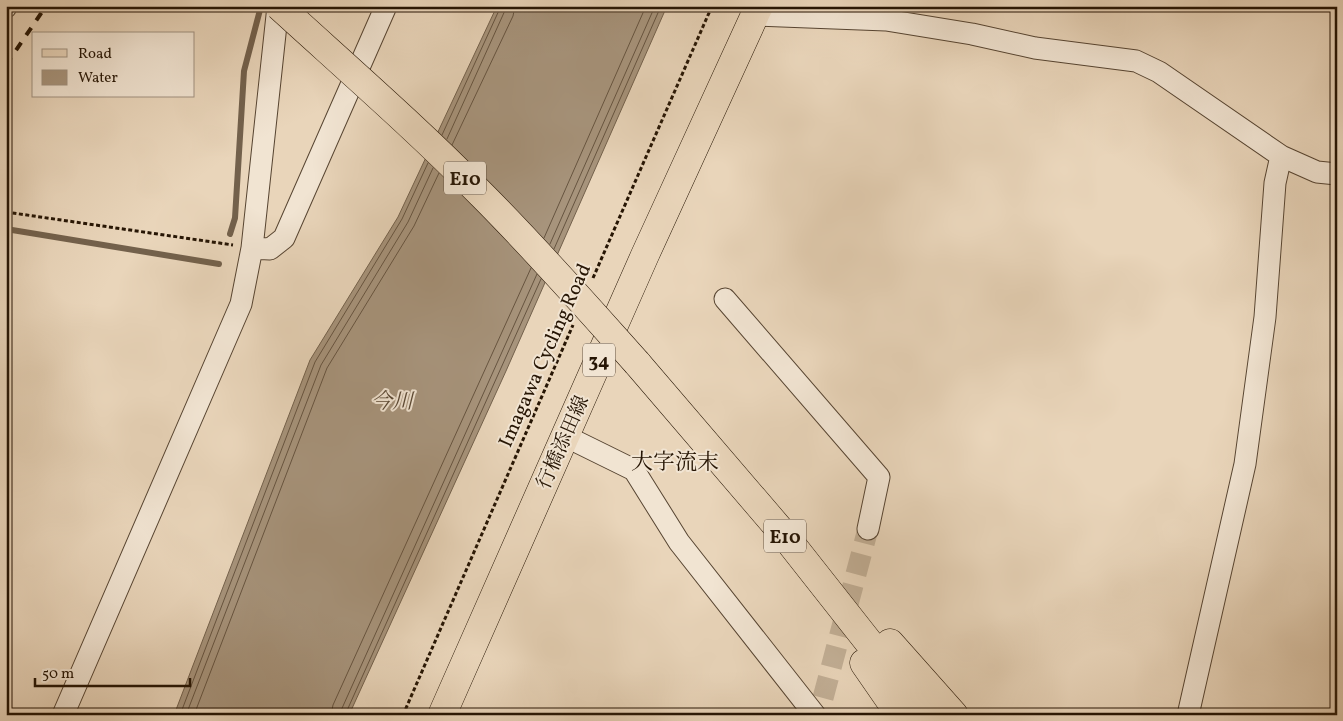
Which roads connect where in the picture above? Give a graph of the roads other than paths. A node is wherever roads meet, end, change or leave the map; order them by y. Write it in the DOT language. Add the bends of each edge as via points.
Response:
graph roads {
  1 [pos="279,6"];
  2 [pos="386,6"];
  3 [pos="757,10"];
  4 [pos="1281,156"];
  5 [pos="1337,174"];
  6 [pos="252,248"];
  7 [pos="725,299"];
  8 [pos="565,436"];
  9 [pos="868,529"];
  10 [pos="781,531"];
  11 [pos="819,709"];
  12 [pos="62,715"];
  13 [pos="442,715"];
  14 [pos="900,715"];
  15 [pos="926,715"];
  16 [pos="954,715"];
  17 [pos="1188,715"];
  1 -- 6 [label="street"];
  1 -- 10 [label="main road, E10, bridge" via="482,195 637,363"];
  2 -- 6 [label="street" via="284,238 270,249"];
  3 -- 4 [label="street" via="886,20 1036,48 1136,61 1159,72"];
  3 -- 8 [label="main road, 行橋添田線 / 34"];
  4 -- 5 [label="street" via="1318,172"];
  4 -- 17 [label="street" via="1275,183 1265,317 1245,464"];
  6 -- 12 [label="street" via="241,304"];
  7 -- 9 [label="street" via="879,477"];
  8 -- 11 [label="street" via="634,470 680,542"];
  8 -- 13 [label="main road, 行橋添田線 / 34"];
  10 -- 14 [label="main road"];
  10 -- 15 [label="main road, E10"];
  10 -- 16 [label="main road" via="902,655"];
}
